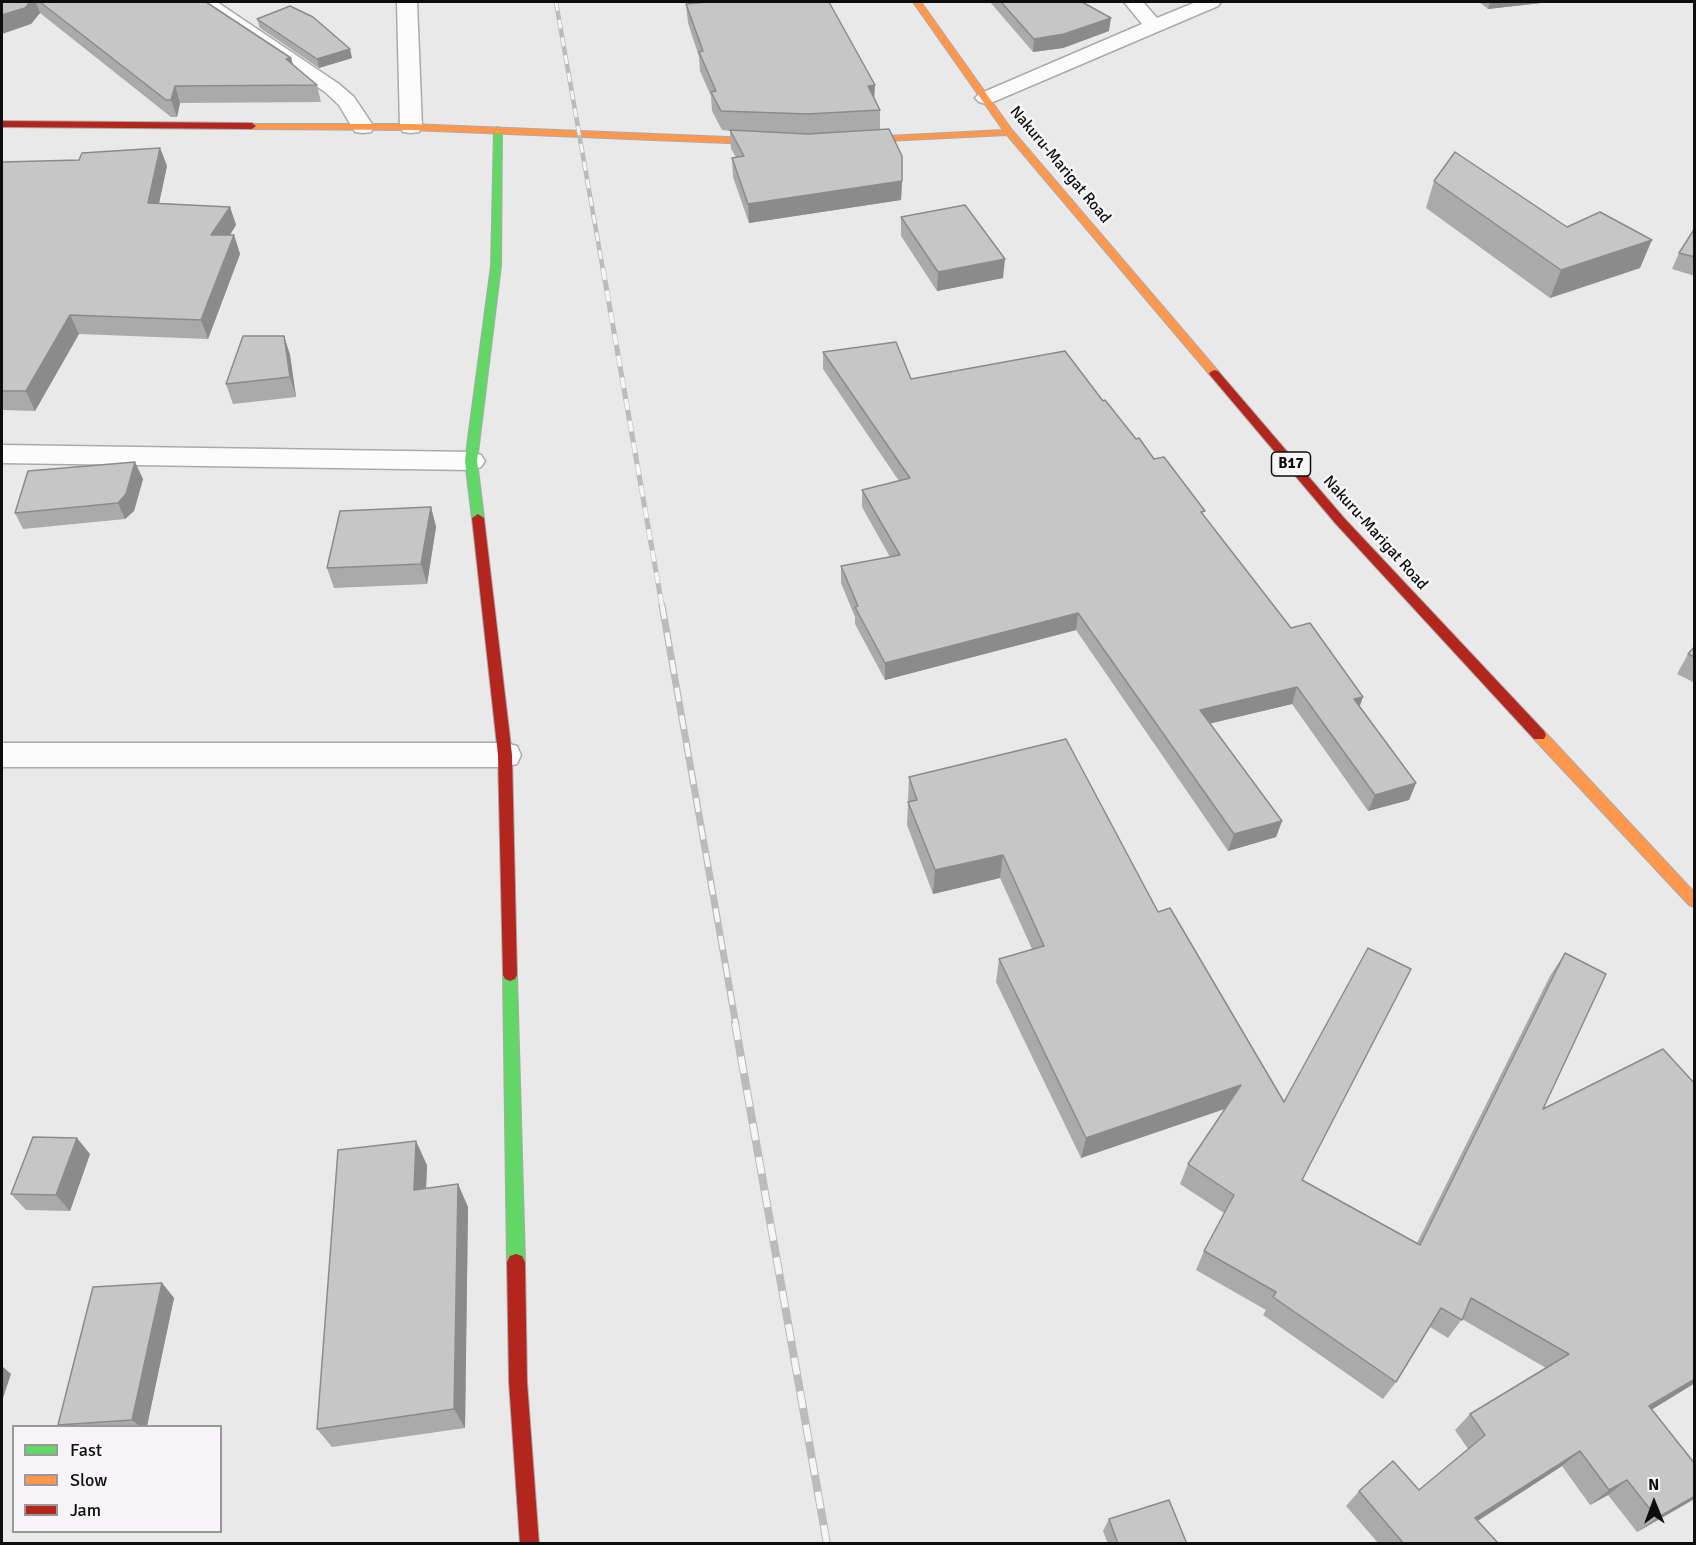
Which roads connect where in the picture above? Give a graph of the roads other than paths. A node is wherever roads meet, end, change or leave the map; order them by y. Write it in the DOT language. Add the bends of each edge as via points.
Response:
graph roads {
  1 [pos="205,2"];
  2 [pos="407,2"];
  3 [pos="917,2"];
  4 [pos="1133,2"];
  5 [pos="1211,2"];
  6 [pos="1154,26"];
  7 [pos="986,98"];
  8 [pos="2,124"];
  9 [pos="363,127"];
  10 [pos="411,128"];
  11 [pos="498,130"];
  12 [pos="1008,132"];
  13 [pos="785,142"];
  14 [pos="830,142"];
  15 [pos="2,454"];
  16 [pos="471,461"];
  17 [pos="2,755"];
  18 [pos="505,755"];
  19 [pos="1695,901"];
  20 [pos="530,1544"];
  1 -- 9 [label="street" via="332,88 347,101"];
  2 -- 10 [label="street"];
  3 -- 7 [label="street, Nakuru-Marigat Road / B17"];
  4 -- 6 [label="street"];
  5 -- 6 [label="street"];
  6 -- 7 [label="street"];
  7 -- 12 [label="street, Nakuru-Marigat Road / B17"];
  8 -- 9 [label="street"];
  9 -- 10 [label="street"];
  10 -- 11 [label="street"];
  11 -- 13 [label="street"];
  11 -- 16 [label="street" via="496,266"];
  12 -- 14 [label="street"];
  12 -- 19 [label="street, Nakuru-Marigat Road / B17" via="1340,521"];
  15 -- 16 [label="street"];
  16 -- 18 [label="street"];
  17 -- 18 [label="street"];
  18 -- 20 [label="street" via="518,1382"];
}
